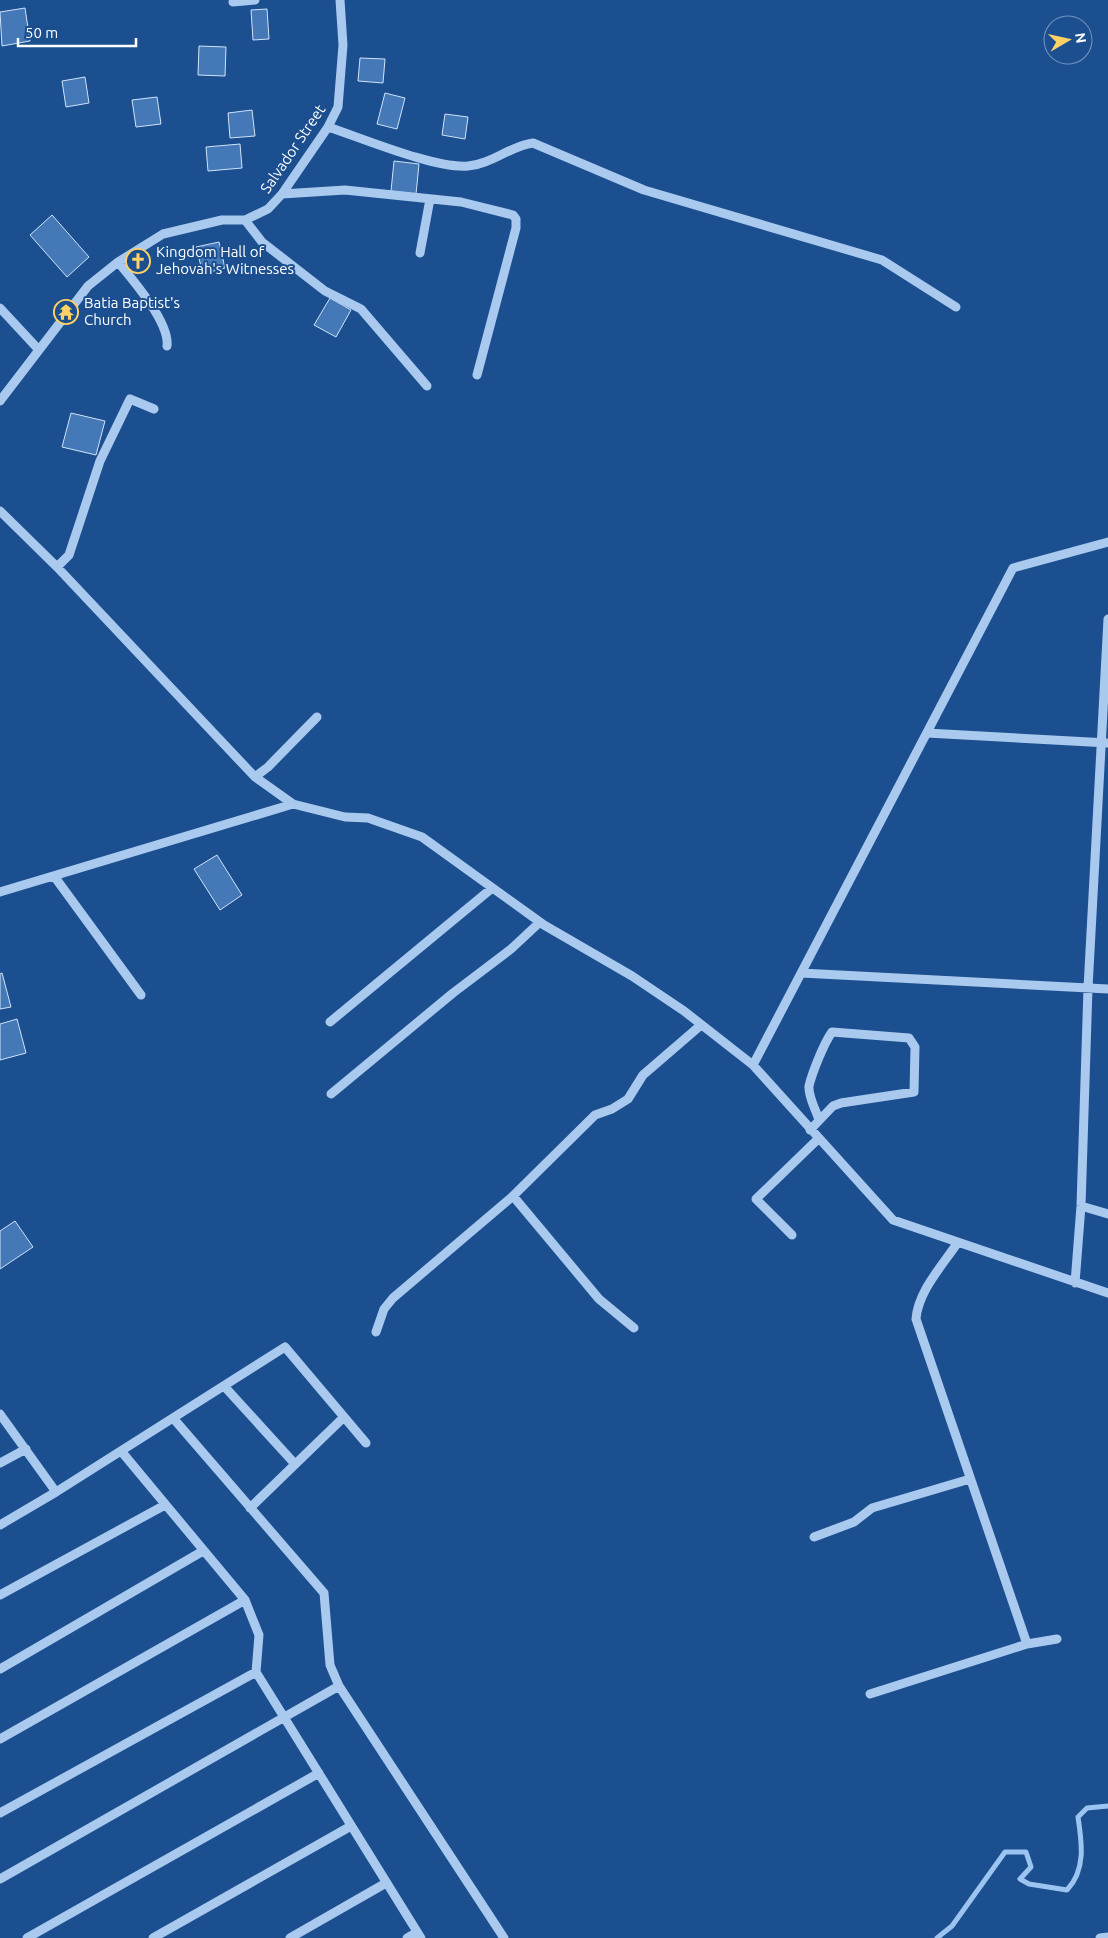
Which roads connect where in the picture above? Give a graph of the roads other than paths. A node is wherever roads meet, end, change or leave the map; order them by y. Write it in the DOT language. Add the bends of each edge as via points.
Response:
graph roads {
  1 [pos="255,0"];
  2 [pos="340,0"];
  3 [pos="234,2"];
  4 [pos="328,127"];
  5 [pos="282,194"];
  6 [pos="430,199"];
  7 [pos="244,220"];
  8 [pos="420,253"];
  9 [pos="118,262"];
  10 [pos="0,308"];
  11 [pos="956,308"];
  12 [pos="167,346"];
  13 [pos="39,350"];
  14 [pos="477,375"];
  15 [pos="427,386"];
  16 [pos="0,401"];
  17 [pos="154,409"];
  18 [pos="0,511"];
  19 [pos="1108,542"];
  20 [pos="57,567"];
  21 [pos="1108,618"];
  22 [pos="317,718"];
  23 [pos="927,733"];
  24 [pos="1104,742"];
  25 [pos="255,777"];
  26 [pos="293,804"];
  27 [pos="54,876"];
  28 [pos="491,888"];
  29 [pos="0,892"];
  30 [pos="540,922"];
  31 [pos="801,973"];
  32 [pos="1088,988"];
  33 [pos="1108,989"];
  34 [pos="141,995"];
  35 [pos="330,1022"];
  36 [pos="702,1025"];
  37 [pos="753,1066"];
  38 [pos="331,1094"];
  39 [pos="820,1120"];
  40 [pos="810,1130"];
  41 [pos="818,1139"];
  42 [pos="513,1196"];
  43 [pos="1081,1206"];
  44 [pos="1108,1214"];
  45 [pos="792,1236"];
  46 [pos="958,1242"];
  47 [pos="1075,1284"];
  48 [pos="1108,1293"];
  49 [pos="634,1328"];
  50 [pos="376,1332"];
  51 [pos="224,1386"];
  52 [pos="0,1414"];
  53 [pos="344,1417"];
  54 [pos="173,1418"];
  55 [pos="366,1443"];
  56 [pos="26,1449"];
  57 [pos="121,1451"];
  58 [pos="0,1463"];
  59 [pos="295,1464"];
  60 [pos="970,1478"];
  61 [pos="56,1492"];
  62 [pos="165,1505"];
  63 [pos="250,1508"];
  64 [pos="0,1525"];
  65 [pos="814,1537"];
  66 [pos="203,1551"];
  67 [pos="0,1595"];
  68 [pos="245,1600"];
  69 [pos="1057,1638"];
  70 [pos="1027,1644"];
  71 [pos="0,1669"];
  72 [pos="256,1672"];
  73 [pos="339,1686"];
  74 [pos="870,1694"];
  75 [pos="284,1718"];
  76 [pos="0,1739"];
  77 [pos="319,1773"];
  78 [pos="0,1813"];
  79 [pos="351,1826"];
  80 [pos="0,1879"];
  81 [pos="386,1883"];
  82 [pos="419,1935"];
  83 [pos="1108,1937"];
  84 [pos="28,1938"];
  85 [pos="153,1938"];
  86 [pos="290,1938"];
  87 [pos="407,1938"];
  88 [pos="504,1938"];
  89 [pos="1100,1938"];
  1 -- 3 [label="street"];
  2 -- 4 [label="street, Salvador Street" via="343,45 338,107"];
  4 -- 5 [label="street, Salvador Street"];
  4 -- 11 [label="street" via="444,165 468,166 489,161 533,143 644,190 882,260"];
  5 -- 6 [label="street" via="345,190"];
  5 -- 7 [label="street, Salvador Street" via="268,209"];
  6 -- 8 [label="street"];
  6 -- 14 [label="street" via="460,202 513,215 516,219"];
  7 -- 9 [label="street, Salvador Street" via="222,220 163,234"];
  7 -- 15 [label="street" via="262,242 325,291 361,309"];
  9 -- 12 [label="street" via="150,301 168,338"];
  9 -- 13 [label="street, Salvador Street" via="88,286"];
  10 -- 13 [label="street"];
  13 -- 16 [label="street, Salvador Street"];
  17 -- 20 [label="street" via="130,399 100,461 69,555"];
  18 -- 20 [label="street"];
  19 -- 23 [label="street" via="1013,568"];
  20 -- 25 [label="street"];
  21 -- 24 [label="street"];
  22 -- 25 [label="street"];
  23 -- 24 [label="street"];
  23 -- 31 [label="street"];
  24 -- 32 [label="street"];
  25 -- 26 [label="street"];
  26 -- 27 [label="street"];
  26 -- 28 [label="street" via="345,817 368,818 422,837"];
  27 -- 29 [label="street"];
  27 -- 34 [label="street"];
  28 -- 30 [label="street"];
  28 -- 35 [label="street"];
  30 -- 36 [label="street" via="632,976"];
  30 -- 38 [label="street"];
  31 -- 32 [label="street"];
  31 -- 37 [label="street"];
  32 -- 33 [label="street"];
  32 -- 43 [label="street"];
  36 -- 37 [label="street"];
  36 -- 42 [label="street" via="643,1075 628,1099 596,1115"];
  37 -- 40 [label="street"];
  39 -- 39 [label="street" via="810,1095 810,1086 832,1032 909,1038 915,1047 914,1092 840,1103"];
  39 -- 40 [label="street"];
  40 -- 41 [label="street"];
  41 -- 45 [label="street" via="756,1199"];
  41 -- 46 [label="street" via="893,1220"];
  42 -- 49 [label="street" via="599,1299"];
  42 -- 50 [label="street" via="393,1298 384,1309"];
  43 -- 44 [label="street"];
  43 -- 47 [label="street"];
  46 -- 47 [label="street"];
  46 -- 60 [label="street" via="923,1294 916,1308 916,1319"];
  47 -- 48 [label="street"];
  51 -- 53 [label="street" via="285,1347"];
  51 -- 54 [label="street"];
  51 -- 59 [label="street"];
  52 -- 56 [label="street"];
  53 -- 55 [label="street"];
  53 -- 59 [label="street"];
  54 -- 57 [label="street"];
  54 -- 63 [label="street"];
  56 -- 58 [label="street"];
  56 -- 61 [label="street"];
  57 -- 61 [label="street"];
  57 -- 62 [label="street"];
  59 -- 63 [label="street"];
  60 -- 65 [label="street" via="872,1508 854,1522"];
  60 -- 70 [label="street"];
  61 -- 64 [label="street"];
  62 -- 66 [label="street"];
  62 -- 67 [label="street"];
  63 -- 73 [label="street" via="324,1593 330,1665"];
  66 -- 68 [label="street"];
  66 -- 71 [label="street"];
  68 -- 72 [label="street" via="259,1636"];
  68 -- 76 [label="street"];
  69 -- 70 [label="street"];
  70 -- 74 [label="street"];
  72 -- 75 [label="street"];
  72 -- 78 [label="street"];
  73 -- 75 [label="street"];
  73 -- 88 [label="street"];
  75 -- 77 [label="street"];
  75 -- 80 [label="street"];
  77 -- 79 [label="street"];
  77 -- 84 [label="street"];
  79 -- 81 [label="street"];
  79 -- 85 [label="street"];
  81 -- 82 [label="street"];
  81 -- 86 [label="street"];
  82 -- 87 [label="street"];
  83 -- 89 [label="street"];
}
